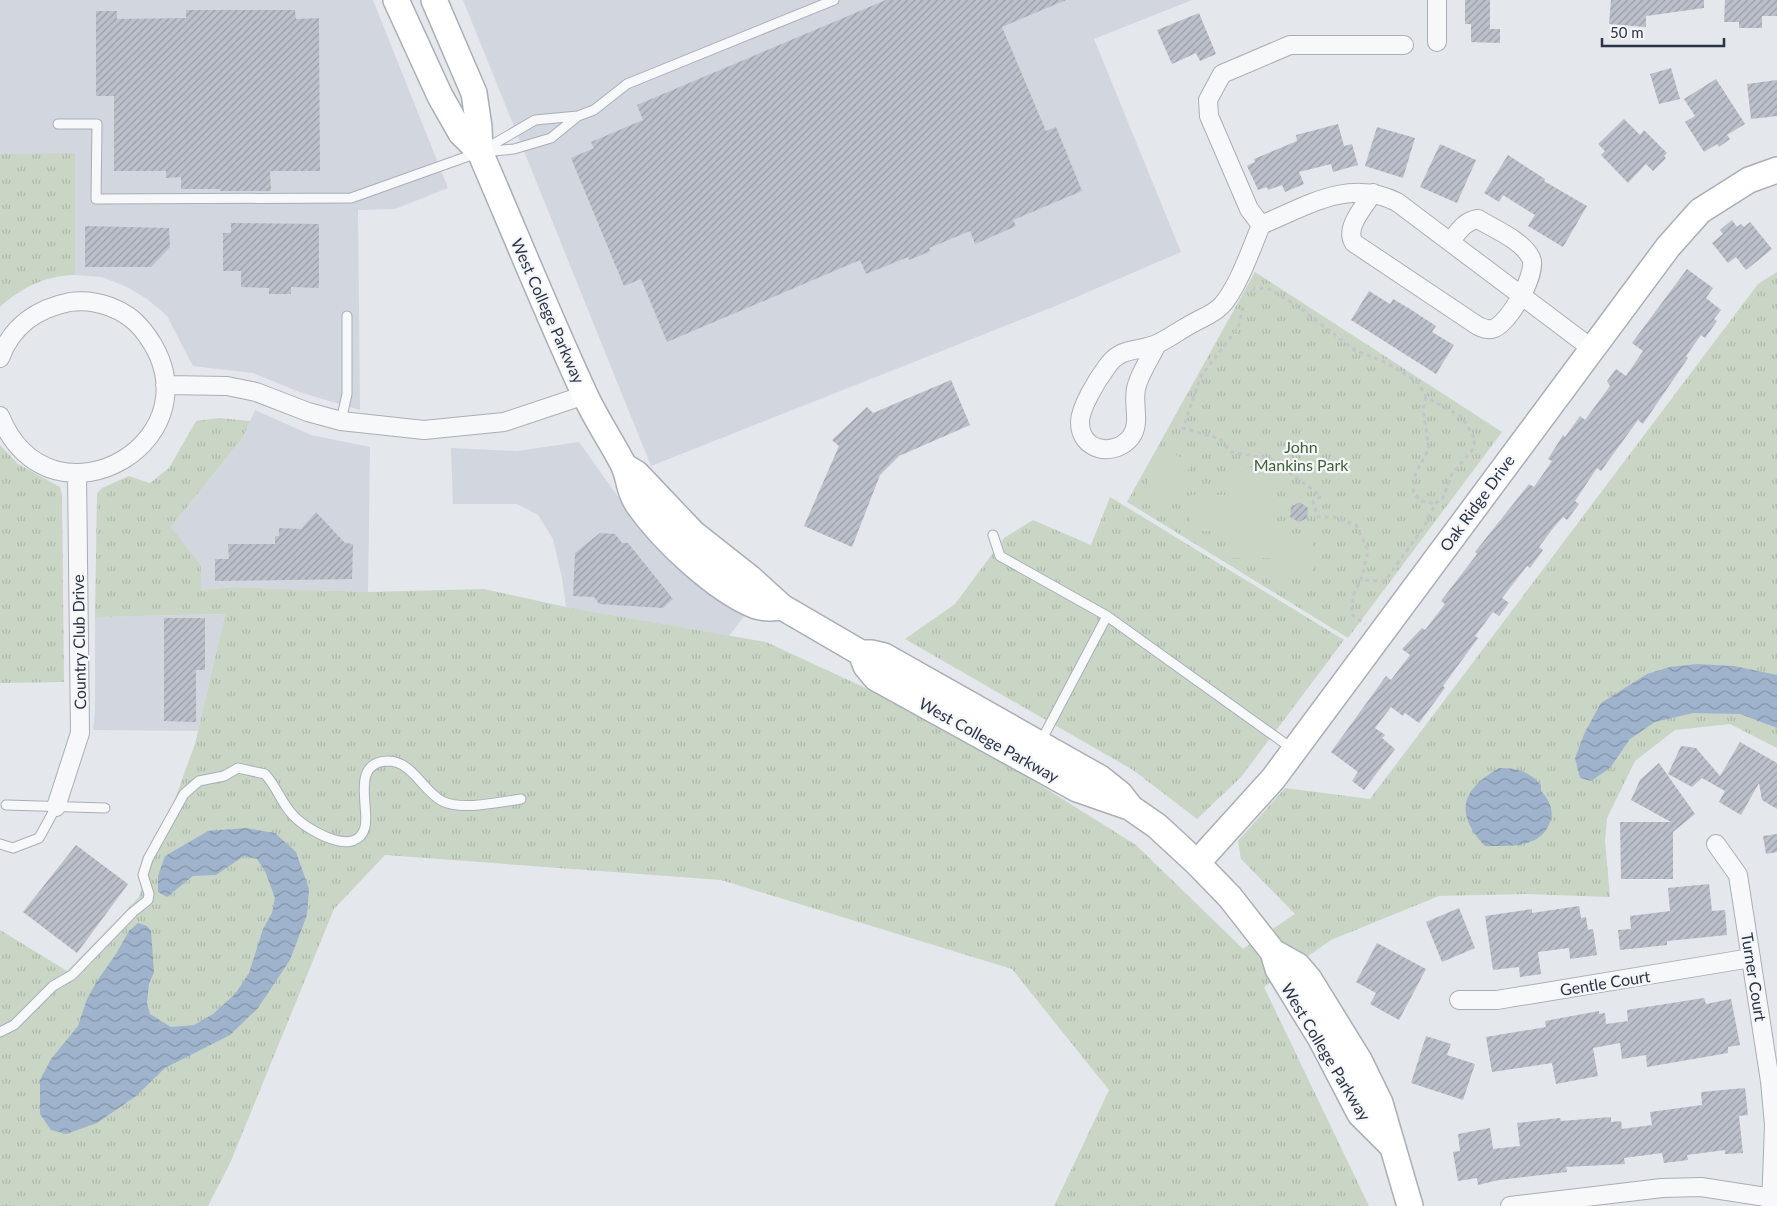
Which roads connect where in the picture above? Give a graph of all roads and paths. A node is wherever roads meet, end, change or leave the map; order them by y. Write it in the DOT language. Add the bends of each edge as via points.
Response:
graph roads {
  1 [pos="396,0"];
  2 [pos="434,0"];
  3 [pos="834,0"];
  4 [pos="1437,0"];
  5 [pos="1437,42"];
  6 [pos="1404,44"];
  7 [pos="578,116"];
  8 [pos="58,124"];
  9 [pos="480,152"];
  10 [pos="1777,170"];
  11 [pos="1372,193"];
  12 [pos="1262,225"];
  13 [pos="1450,242"];
  14 [pos="1240,274"];
  15 [pos="1255,288"];
  16 [pos="1250,294"];
  17 [pos="1522,295"];
  18 [pos="1245,300"];
  19 [pos="347,316"];
  20 [pos="1158,344"];
  21 [pos="1591,348"];
  22 [pos="0,358"];
  23 [pos="165,385"];
  24 [pos="585,395"];
  25 [pos="1426,398"];
  26 [pos="0,416"];
  27 [pos="341,421"];
  28 [pos="78,473"];
  29 [pos="1435,504"];
  30 [pos="993,535"];
  31 [pos="1361,580"];
  32 [pos="1107,616"];
  33 [pos="1380,634"];
  34 [pos="861,653"];
  35 [pos="1040,743"];
  36 [pos="1294,750"];
  37 [pos="521,798"];
  38 [pos="6,805"];
  39 [pos="56,807"];
  40 [pos="105,808"];
  41 [pos="1131,808"];
  42 [pos="0,844"];
  43 [pos="1716,844"];
  44 [pos="1197,863"];
  45 [pos="1751,958"];
  46 [pos="1459,1000"];
  47 [pos="0,1032"];
  48 [pos="1771,1202"];
  49 [pos="1410,1206"];
  50 [pos="1510,1206"];
  1 -- 9 [label="street, West College Parkway" via="460,133"];
  2 -- 9 [label="street, West College Parkway" via="474,93"];
  3 -- 7 [label="lane" via="627,84 594,110"];
  4 -- 5 [label="street"];
  6 -- 12 [label="street" via="1290,45 1222,74 1208,100 1209,116 1249,209"];
  7 -- 9 [label="lane" via="535,120"];
  7 -- 9 [label="lane" via="551,138 514,149"];
  8 -- 9 [label="lane" via="97,124 96,199 350,198"];
  9 -- 24 [label="street, West College Parkway"];
  10 -- 21 [label="street, Oak Ridge Drive" via="1748,180 1700,211 1668,247"];
  11 -- 12 [label="street" via="1345,193"];
  11 -- 13 [label="street" via="1397,202"];
  11 -- 17 [label="street" via="1351,229 1350,237 1354,244 1485,329 1494,329 1502,324"];
  12 -- 14 [label="street"];
  13 -- 17 [label="street"];
  13 -- 17 [label="street" via="1462,226 1478,219 1520,246 1533,263"];
  14 -- 15 [label="path" via="1258,283"];
  14 -- 20 [label="street" via="1217,309"];
  15 -- 16 [label="path"];
  15 -- 25 [label="path" via="1269,289 1355,350 1389,364 1419,383"];
  17 -- 21 [label="street"];
  18 -- 31 [label="path" via="1238,328 1201,376 1183,428 1220,439 1231,452 1271,459 1320,496 1314,502 1318,517 1335,517 1356,525 1368,551"];
  19 -- 27 [label="lane" via="347,394"];
  20 -- 20 [label="street" via="1120,352 1110,361 1081,412 1080,423 1086,442 1105,451 1118,448 1132,436 1137,415 1136,385"];
  21 -- 33 [label="street, Oak Ridge Drive"];
  22 -- 23 [label="street" via="4,346 18,328 35,314 70,302 100,303 121,312 153,342 162,363"];
  23 -- 27 [label="street" via="202,384 256,392"];
  23 -- 28 [label="street" via="163,408 154,430 140,448 122,462 100,471"];
  24 -- 27 [label="street" via="504,422 469,426 424,430"];
  24 -- 34 [label="street, West College Parkway" via="624,466 637,474 693,533 782,607"];
  25 -- 29 [label="path" via="1424,409 1429,449 1416,472 1413,493 1422,501"];
  25 -- 29 [label="path" via="1462,417 1475,439 1473,449 1452,474 1443,498"];
  26 -- 28 [label="street" via="19,448 36,461 56,470"];
  28 -- 39 [label="street, Country Club Drive" via="80,733"];
  29 -- 31 [label="path" via="1425,525 1385,581"];
  30 -- 32 [label="lane" via="1000,556"];
  31 -- 33 [label="path" via="1354,593 1351,614"];
  32 -- 35 [label="lane"];
  32 -- 36 [label="lane"];
  33 -- 36 [label="street, Oak Ridge Drive"];
  34 -- 35 [label="street, West College Parkway" via="884,656"];
  34 -- 41 [label="street, West College Parkway" via="876,678 1077,789"];
  35 -- 41 [label="street, West College Parkway" via="1100,778"];
  36 -- 44 [label="street, Oak Ridge Drive" via="1273,780"];
  37 -- 47 [label="lane" via="488,804 449,804 431,793 409,770 386,762 374,766 367,776 363,791 366,822 361,834 351,841 343,841 324,836 296,820 265,774 238,768 224,776 199,781 184,794 148,859 143,876 148,900 72,976 53,986 14,1025"];
  38 -- 39 [label="lane"];
  39 -- 40 [label="lane"];
  39 -- 42 [label="lane" via="38,838 13,848"];
  41 -- 44 [label="street, West College Parkway" via="1157,826"];
  43 -- 45 [label="street, Turner Court" via="1738,875"];
  44 -- 49 [label="street, West College Parkway" via="1273,952 1278,969 1321,1039 1360,1114 1390,1145"];
  45 -- 46 [label="street, Gentle Court" via="1498,1000"];
  45 -- 48 [label="street, Turner Court" via="1772,1098"];
  48 -- 50 [label="street" via="1701,1187 1662,1188"];
}
